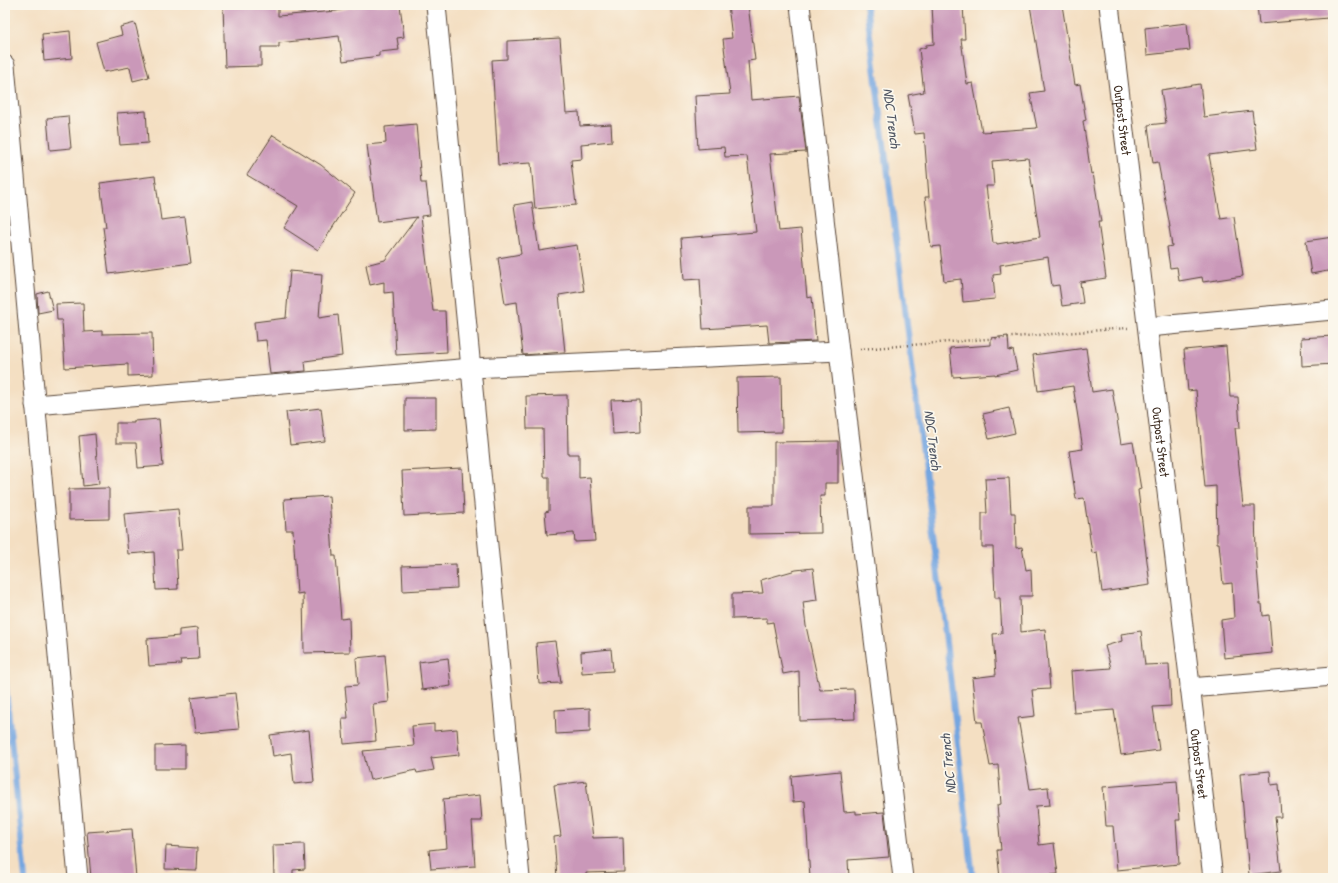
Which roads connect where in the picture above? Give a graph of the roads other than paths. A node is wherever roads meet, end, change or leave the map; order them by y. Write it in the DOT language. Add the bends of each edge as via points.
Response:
graph roads {
  1 [pos="436,5"];
  2 [pos="800,5"];
  3 [pos="1109,5"];
  4 [pos="5,65"];
  5 [pos="1333,310"];
  6 [pos="1148,327"];
  7 [pos="839,351"];
  8 [pos="472,368"];
  9 [pos="35,405"];
  10 [pos="1333,676"];
  11 [pos="1190,688"];
  12 [pos="78,878"];
  13 [pos="520,878"];
  14 [pos="903,878"];
  15 [pos="1213,878"];
  1 -- 8 [label="street"];
  2 -- 7 [label="street"];
  3 -- 6 [label="street, Outpost Street"];
  4 -- 9 [label="street"];
  5 -- 6 [label="street"];
  6 -- 11 [label="street, Outpost Street"];
  7 -- 8 [label="street"];
  7 -- 14 [label="street"];
  8 -- 9 [label="street"];
  8 -- 13 [label="street"];
  9 -- 12 [label="street"];
  10 -- 11 [label="street"];
  11 -- 15 [label="street, Outpost Street"];
}
